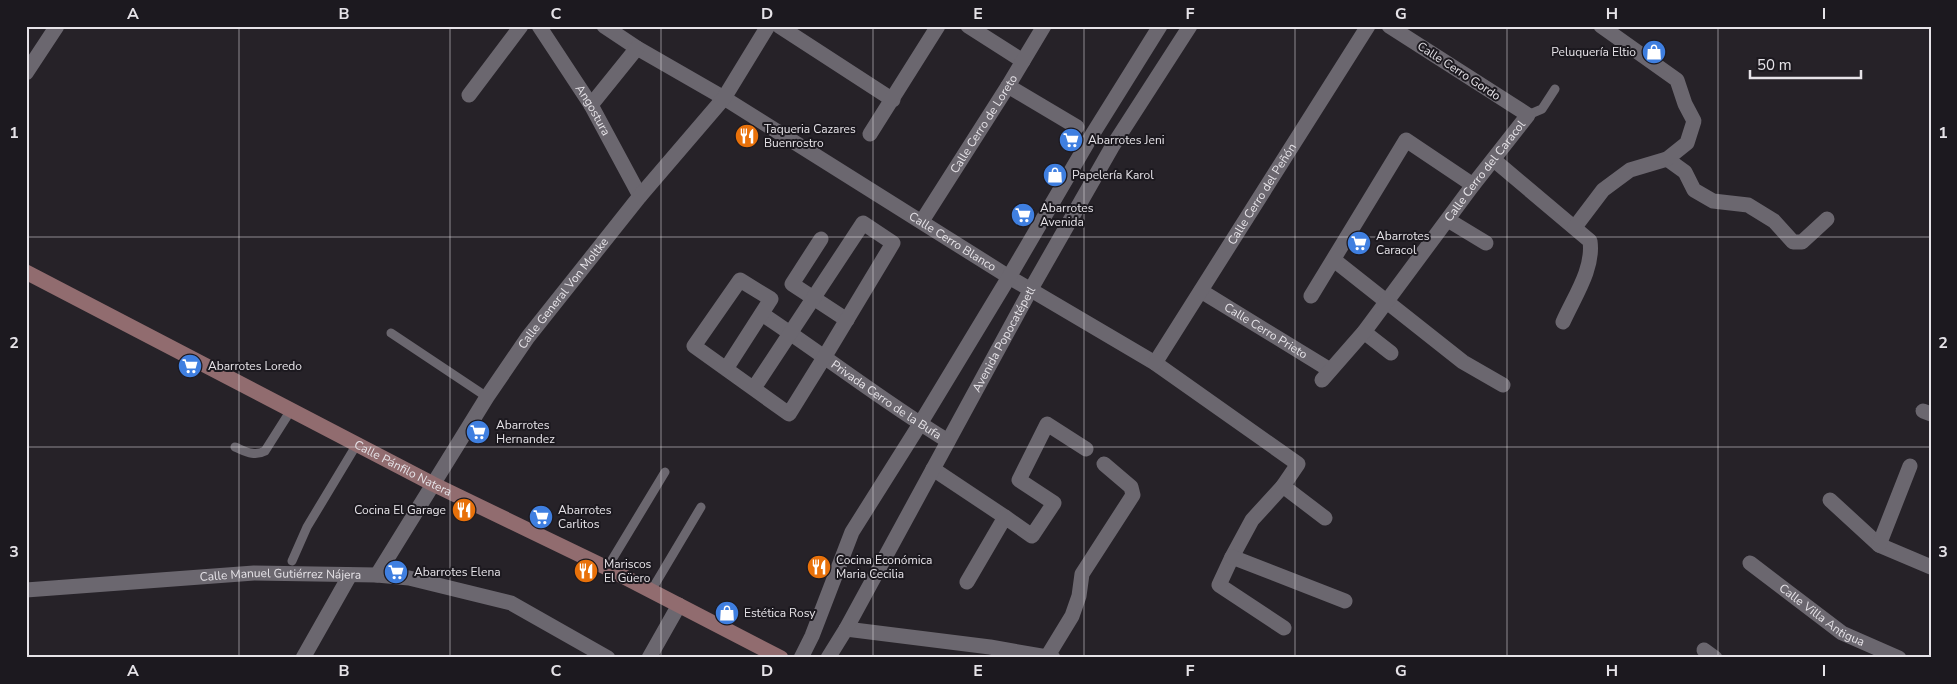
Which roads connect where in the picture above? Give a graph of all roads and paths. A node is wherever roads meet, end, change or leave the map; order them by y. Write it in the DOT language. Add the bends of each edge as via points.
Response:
graph roads {
  1 [pos="57,26"];
  2 [pos="520,26"];
  3 [pos="539,26"];
  4 [pos="604,26"];
  5 [pos="768,26"];
  6 [pos="779,26"];
  7 [pos="938,26"];
  8 [pos="968,26"];
  9 [pos="1044,26"];
  10 [pos="1160,26"];
  11 [pos="1190,26"];
  12 [pos="1368,26"];
  13 [pos="1389,26"];
  14 [pos="1601,26"];
  15 [pos="1150,42"];
  16 [pos="637,48"];
  17 [pos="1171,56"];
  18 [pos="1023,61"];
  19 [pos="26,73"];
  20 [pos="1008,86"];
  21 [pos="1555,89"];
  22 [pos="468,96"];
  23 [pos="724,98"];
  24 [pos="893,100"];
  25 [pos="591,106"];
  26 [pos="1528,115"];
  27 [pos="1077,127"];
  28 [pos="870,134"];
  29 [pos="1667,159"];
  30 [pos="1494,160"];
  31 [pos="1473,185"];
  32 [pos="640,196"];
  33 [pos="1827,219"];
  34 [pos="1448,220"];
  35 [pos="922,221"];
  36 [pos="1575,227"];
  37 [pos="821,239"];
  38 [pos="1486,243"];
  39 [pos="1334,260"];
  40 [pos="26,272"];
  41 [pos="1010,277"];
  42 [pos="1031,289"];
  43 [pos="1201,290"];
  44 [pos="1312,296"];
  45 [pos="813,299"];
  46 [pos="1387,302"];
  47 [pos="762,314"];
  48 [pos="847,320"];
  49 [pos="1563,322"];
  50 [pos="1364,332"];
  51 [pos="391,333"];
  52 [pos="791,333"];
  53 [pos="1391,353"];
  54 [pos="826,356"];
  55 [pos="1155,363"];
  56 [pos="726,368"];
  57 [pos="1326,375"];
  58 [pos="1503,385"];
  59 [pos="754,388"];
  60 [pos="487,397"];
  61 [pos="291,410"];
  62 [pos="920,424"];
  63 [pos="948,441"];
  64 [pos="357,444"];
  65 [pos="235,447"];
  66 [pos="1086,449"];
  67 [pos="1104,464"];
  68 [pos="1910,466"];
  69 [pos="934,468"];
  70 [pos="665,472"];
  71 [pos="433,484"];
  72 [pos="1283,486"];
  73 [pos="1830,500"];
  74 [pos="702,507"];
  75 [pos="1005,517"];
  76 [pos="1325,518"];
  77 [pos="1879,544"];
  78 [pos="1232,557"];
  79 [pos="292,560"];
  80 [pos="1750,563"];
  81 [pos="607,568"];
  82 [pos="1931,568"];
  83 [pos="350,575"];
  84 [pos="377,575"];
  85 [pos="967,582"];
  86 [pos="26,590"];
  87 [pos="651,591"];
  88 [pos="1345,601"];
  89 [pos="679,605"];
  90 [pos="1284,628"];
  91 [pos="846,629"];
  92 [pos="812,636"];
  93 [pos="831,652"];
  94 [pos="1050,657"];
  95 [pos="303,658"];
  96 [pos="608,658"];
  97 [pos="649,658"];
  98 [pos="782,658"];
  99 [pos="801,658"];
  100 [pos="1899,658"];
  1 -- 19 [label="street"];
  2 -- 22 [label="street"];
  3 -- 25 [label="street, Angostura"];
  4 -- 16 [label="street, Calle Cerro Blanco"];
  5 -- 23 [label="street, Calle General Von Moltke"];
  6 -- 24 [label="street"];
  7 -- 24 [label="street"];
  8 -- 18 [label="street"];
  9 -- 18 [label="street, Calle Cerro de Loreto"];
  10 -- 15 [label="street, Avenida Popocatépetl"];
  11 -- 17 [label="street, Avenida Popocatépetl"];
  12 -- 43 [label="street, Calle Cerro del Peñón"];
  13 -- 26 [label="street, Calle Cerro Gordo"];
  14 -- 29 [label="street" via="1677,80 1694,121 1687,143"];
  15 -- 17 [label="street"];
  15 -- 41 [label="street, Avenida Popocatépetl"];
  16 -- 23 [label="street, Calle Cerro Blanco"];
  16 -- 25 [label="street"];
  17 -- 42 [label="street, Avenida Popocatépetl" via="1112,147"];
  18 -- 20 [label="street, Calle Cerro de Loreto"];
  20 -- 27 [label="street"];
  20 -- 35 [label="street, Calle Cerro de Loreto"];
  21 -- 26 [label="lane" via="1542,108"];
  23 -- 32 [label="street, Calle General Von Moltke"];
  23 -- 35 [label="street, Calle Cerro Blanco"];
  24 -- 28 [label="street"];
  25 -- 32 [label="street, Angostura"];
  26 -- 30 [label="street, Calle Cerro del Caracol"];
  29 -- 33 [label="street" via="1685,172 1694,190 1713,201 1748,205 1774,222 1793,242 1802,242"];
  29 -- 36 [label="street" via="1630,170 1603,190"];
  30 -- 31 [label="street, Calle Cerro del Caracol"];
  30 -- 36 [label="street"];
  31 -- 34 [label="street, Calle Cerro del Caracol"];
  31 -- 39 [label="street" via="1406,140"];
  32 -- 60 [label="street, Calle General Von Moltke" via="528,337"];
  34 -- 38 [label="street"];
  34 -- 46 [label="street, Calle Cerro del Caracol"];
  35 -- 41 [label="street, Calle Cerro Blanco"];
  36 -- 49 [label="street" via="1590,242 1591,252"];
  37 -- 45 [label="street" via="792,284"];
  39 -- 44 [label="street"];
  39 -- 46 [label="street"];
  40 -- 61 [label="main road, Calle Pánfilo Natera"];
  41 -- 42 [label="street, Calle Cerro Blanco"];
  41 -- 62 [label="street, Avenida Popocatépetl"];
  42 -- 55 [label="street, Calle Cerro Blanco"];
  42 -- 63 [label="street, Avenida Popocatépetl"];
  43 -- 55 [label="street, Calle Cerro del Peñón"];
  43 -- 57 [label="street, Calle Cerro Prieto"];
  45 -- 48 [label="street"];
  45 -- 48 [label="street, Privada Cerro de la Bufa" via="863,223 893,243"];
  45 -- 52 [label="street"];
  46 -- 50 [label="street, Calle Cerro del Caracol"];
  46 -- 58 [label="street" via="1463,362"];
  47 -- 52 [label="street"];
  47 -- 56 [label="street"];
  47 -- 56 [label="street, Privada Cerro de la Bufa" via="771,299 740,280 694,346"];
  48 -- 54 [label="street, Privada Cerro de la Bufa"];
  50 -- 53 [label="street"];
  50 -- 57 [label="street, Calle Cerro del Caracol"];
  51 -- 60 [label="lane"];
  52 -- 54 [label="street"];
  52 -- 59 [label="street"];
  54 -- 59 [label="street, Privada Cerro de la Bufa" via="789,414"];
  54 -- 62 [label="street, Privada Cerro de la Bufa"];
  55 -- 72 [label="street, Calle Cerro Blanco" via="1298,464"];
  56 -- 59 [label="street, Privada Cerro de la Bufa"];
  60 -- 71 [label="street, Calle General Von Moltke"];
  61 -- 64 [label="main road, Calle Pánfilo Natera"];
  61 -- 65 [label="lane" via="265,451 251,454"];
  62 -- 63 [label="street, Privada Cerro de la Bufa"];
  62 -- 92 [label="street, Avenida Popocatépetl" via="852,532"];
  63 -- 69 [label="street, Avenida Popocatépetl"];
  64 -- 71 [label="main road, Calle Pánfilo Natera"];
  64 -- 79 [label="lane" via="307,527"];
  66 -- 75 [label="street" via="1048,424 1019,480 1054,503 1032,536"];
  67 -- 94 [label="street" via="1130,488 1133,495 1082,574 1072,616"];
  68 -- 77 [label="street"];
  69 -- 75 [label="street"];
  69 -- 91 [label="street, Avenida Popocatépetl"];
  70 -- 81 [label="lane"];
  71 -- 81 [label="main road, Calle Pánfilo Natera"];
  71 -- 84 [label="street, Calle General Von Moltke"];
  72 -- 76 [label="street"];
  72 -- 78 [label="street" via="1252,520"];
  73 -- 77 [label="street"];
  74 -- 87 [label="lane"];
  75 -- 85 [label="street"];
  77 -- 82 [label="street"];
  78 -- 88 [label="street"];
  78 -- 90 [label="street" via="1219,585"];
  80 -- 100 [label="street, Calle Villa Antigua" via="1842,633"];
  81 -- 87 [label="main road, Calle Pánfilo Natera"];
  83 -- 84 [label="street, Calle Manuel Gutiérrez Nájera"];
  83 -- 86 [label="street, Calle Manuel Gutiérrez Nájera" via="254,573"];
  83 -- 95 [label="street"];
  84 -- 96 [label="street, Calle Manuel Gutiérrez Nájera" via="409,578 511,603"];
  87 -- 89 [label="main road, Calle Pánfilo Natera"];
  89 -- 97 [label="street"];
  89 -- 98 [label="main road, Calle Pánfilo Natera"];
  91 -- 93 [label="street, Avenida Popocatépetl"];
  91 -- 94 [label="street"];
  92 -- 93 [label="street"];
  92 -- 99 [label="street, Avenida Popocatépetl"];
}
